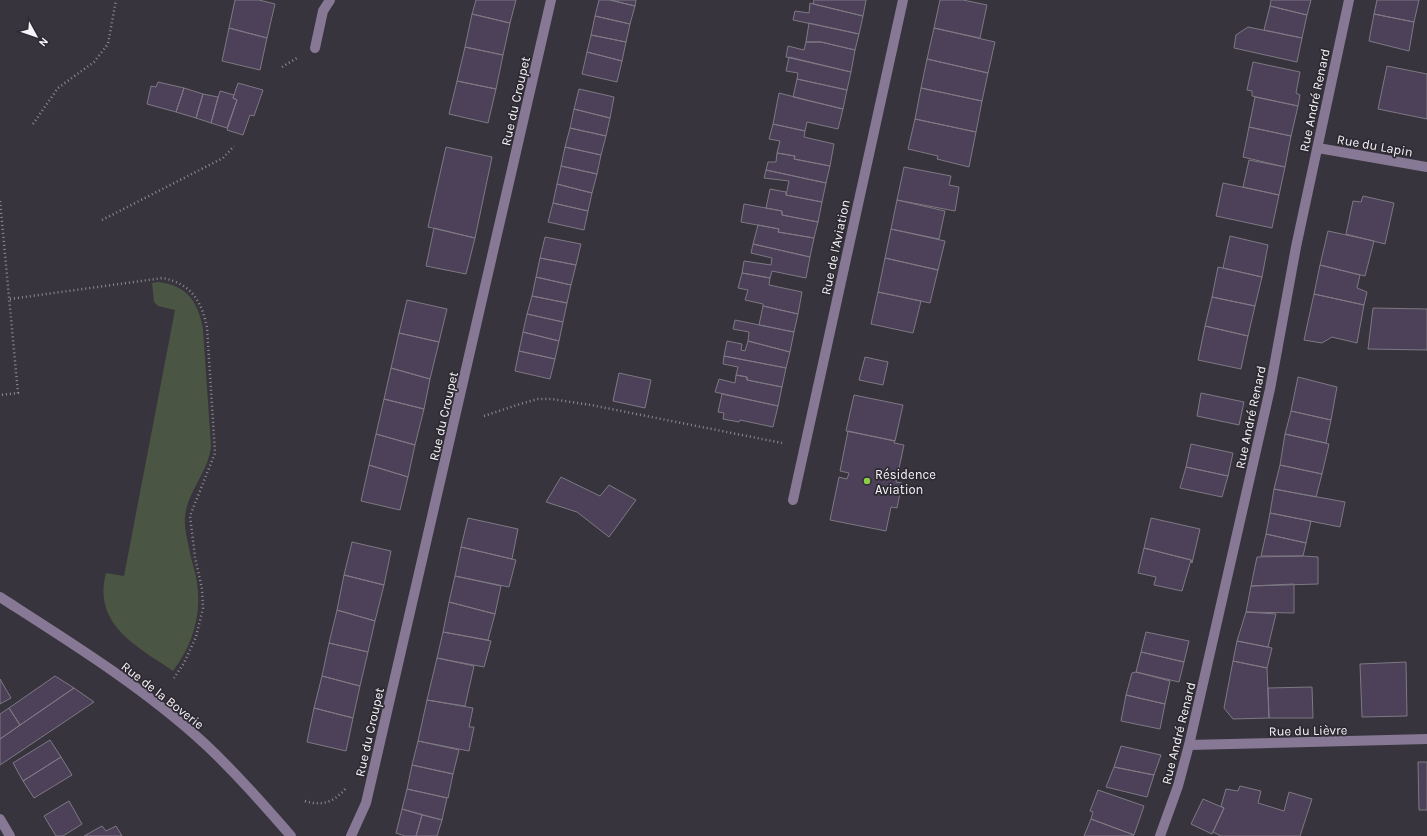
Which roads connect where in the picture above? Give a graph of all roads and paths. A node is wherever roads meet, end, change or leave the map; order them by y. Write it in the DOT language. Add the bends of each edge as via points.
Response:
graph roads {
  1 [pos="116,0"];
  2 [pos="330,0"];
  3 [pos="551,0"];
  4 [pos="903,0"];
  5 [pos="1349,0"];
  6 [pos="315,48"];
  7 [pos="33,124"];
  8 [pos="234,146"];
  9 [pos="1318,148"];
  10 [pos="1427,167"];
  11 [pos="0,201"];
  12 [pos="102,220"];
  13 [pos="10,299"];
  14 [pos="0,395"];
  15 [pos="484,416"];
  16 [pos="782,443"];
  17 [pos="793,500"];
  18 [pos="0,598"];
  19 [pos="174,678"];
  20 [pos="1427,739"];
  21 [pos="1190,745"];
  22 [pos="346,788"];
  23 [pos="305,801"];
  24 [pos="0,819"];
  25 [pos="10,836"];
  26 [pos="291,836"];
  27 [pos="351,836"];
  28 [pos="1160,836"];
  1 -- 7 [label="path" via="108,44 94,62 58,88"];
  2 -- 6 [label="street" via="323,12"];
  3 -- 27 [label="street, Rue du Croupet" via="366,803"];
  4 -- 17 [label="street, Rue de l'Aviation"];
  5 -- 9 [label="street, Rue André Renard"];
  8 -- 12 [label="path" via="223,158"];
  9 -- 10 [label="street, Rue du Lapin"];
  9 -- 21 [label="street, Rue André Renard" via="1296,248 1270,389"];
  11 -- 13 [label="path"];
  13 -- 14 [label="path" via="18,393"];
  13 -- 19 [label="path" via="163,278 183,284 203,310 207,326 215,452 190,516 203,608 196,637"];
  15 -- 16 [label="path" via="538,399 551,399 591,404"];
  18 -- 26 [label="street, Rue de la Boverie" via="88,654 156,703 204,743"];
  20 -- 21 [label="street, Rue du Lièvre"];
  21 -- 28 [label="street, Rue André Renard"];
  22 -- 23 [label="path" via="336,799 327,802 320,804"];
  24 -- 25 [label="street"];
}
